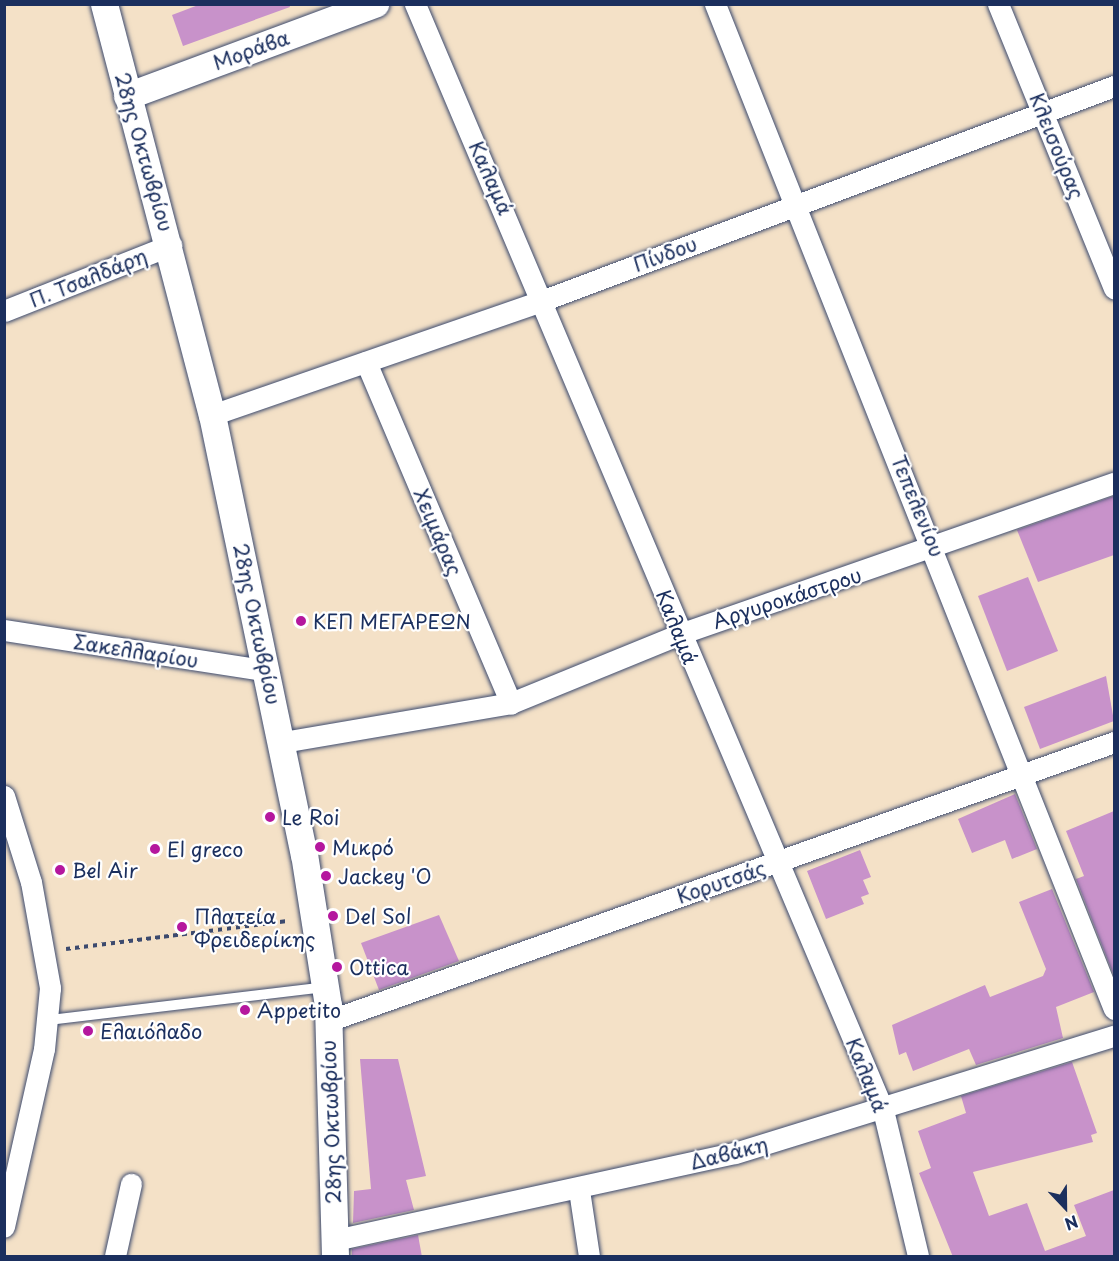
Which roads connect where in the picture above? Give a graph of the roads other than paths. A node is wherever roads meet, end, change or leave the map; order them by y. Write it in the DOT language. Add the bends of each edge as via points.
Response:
graph roads {
  1 [pos="104,4"];
  2 [pos="375,4"];
  3 [pos="415,4"];
  4 [pos="715,4"];
  5 [pos="998,4"];
  6 [pos="1114,86"];
  7 [pos="127,96"];
  8 [pos="1043,112"];
  9 [pos="796,206"];
  10 [pos="171,245"];
  11 [pos="1114,288"];
  12 [pos="544,300"];
  13 [pos="4,311"];
  14 [pos="366,362"];
  15 [pos="212,415"];
  16 [pos="1114,483"];
  17 [pos="936,549"];
  18 [pos="4,630"];
  19 [pos="680,634"];
  20 [pos="268,671"];
  21 [pos="511,703"];
  22 [pos="283,742"];
  23 [pos="1114,742"];
  24 [pos="1025,773"];
  25 [pos="5,803"];
  26 [pos="776,862"];
  27 [pos="327,987"];
  28 [pos="1114,1009"];
  29 [pos="50,1020"];
  30 [pos="328,1021"];
  31 [pos="1114,1036"];
  32 [pos="883,1110"];
  33 [pos="131,1184"];
  34 [pos="579,1190"];
  35 [pos="4,1227"];
  36 [pos="335,1248"];
  37 [pos="114,1257"];
  38 [pos="589,1257"];
  39 [pos="918,1257"];
  1 -- 7 [label="street, 28ης Οκτωβρίου"];
  2 -- 7 [label="street, Μοράβα"];
  3 -- 12 [label="street, Καλαμά"];
  4 -- 9 [label="street, Τεπελενίου"];
  5 -- 8 [label="street, Κλεισούρας"];
  6 -- 8 [label="street, Πίνδου"];
  7 -- 10 [label="street, 28ης Οκτωβρίου"];
  8 -- 9 [label="street, Πίνδου"];
  8 -- 11 [label="street, Κλεισούρας"];
  9 -- 12 [label="street, Πίνδου"];
  9 -- 17 [label="street, Τεπελενίου"];
  10 -- 13 [label="street, Π. Τσαλδάρη"];
  10 -- 15 [label="street, 28ης Οκτωβρίου"];
  12 -- 14 [label="street, Πίνδου"];
  12 -- 19 [label="street, Καλαμά"];
  14 -- 15 [label="street, Πίνδου"];
  14 -- 21 [label="street, Χειμάρας"];
  15 -- 20 [label="street, 28ης Οκτωβρίου"];
  16 -- 17 [label="street, Αργυροκάστρου"];
  17 -- 19 [label="street, Αργυροκάστρου"];
  17 -- 24 [label="street, Τεπελενίου"];
  18 -- 20 [label="street, Σακελλαρίου"];
  19 -- 21 [label="street, Αργυροκάστρου"];
  19 -- 26 [label="street, Καλαμά"];
  20 -- 22 [label="street, 28ης Οκτωβρίου"];
  21 -- 22 [label="street, Αργυροκάστρου"];
  22 -- 27 [label="street, 28ης Οκτωβρίου"];
  23 -- 24 [label="street, Κορυτσάς"];
  24 -- 26 [label="street, Κορυτσάς"];
  24 -- 28 [label="street, Τεπελενίου"];
  25 -- 29 [label="street" via="46,952"];
  26 -- 30 [label="street, Κορυτσάς"];
  26 -- 32 [label="street, Καλαμά"];
  27 -- 29 [label="lane"];
  27 -- 30 [label="street, 28ης Οκτωβρίου"];
  29 -- 35 [label="street"];
  30 -- 36 [label="street, 28ης Οκτωβρίου"];
  31 -- 32 [label="street, Δαβάκη"];
  32 -- 34 [label="street, Δαβάκη"];
  32 -- 39 [label="street, Καλαμά"];
  33 -- 37 [label="street"];
  34 -- 36 [label="street, Δαβάκη"];
  34 -- 38 [label="street"];
}
